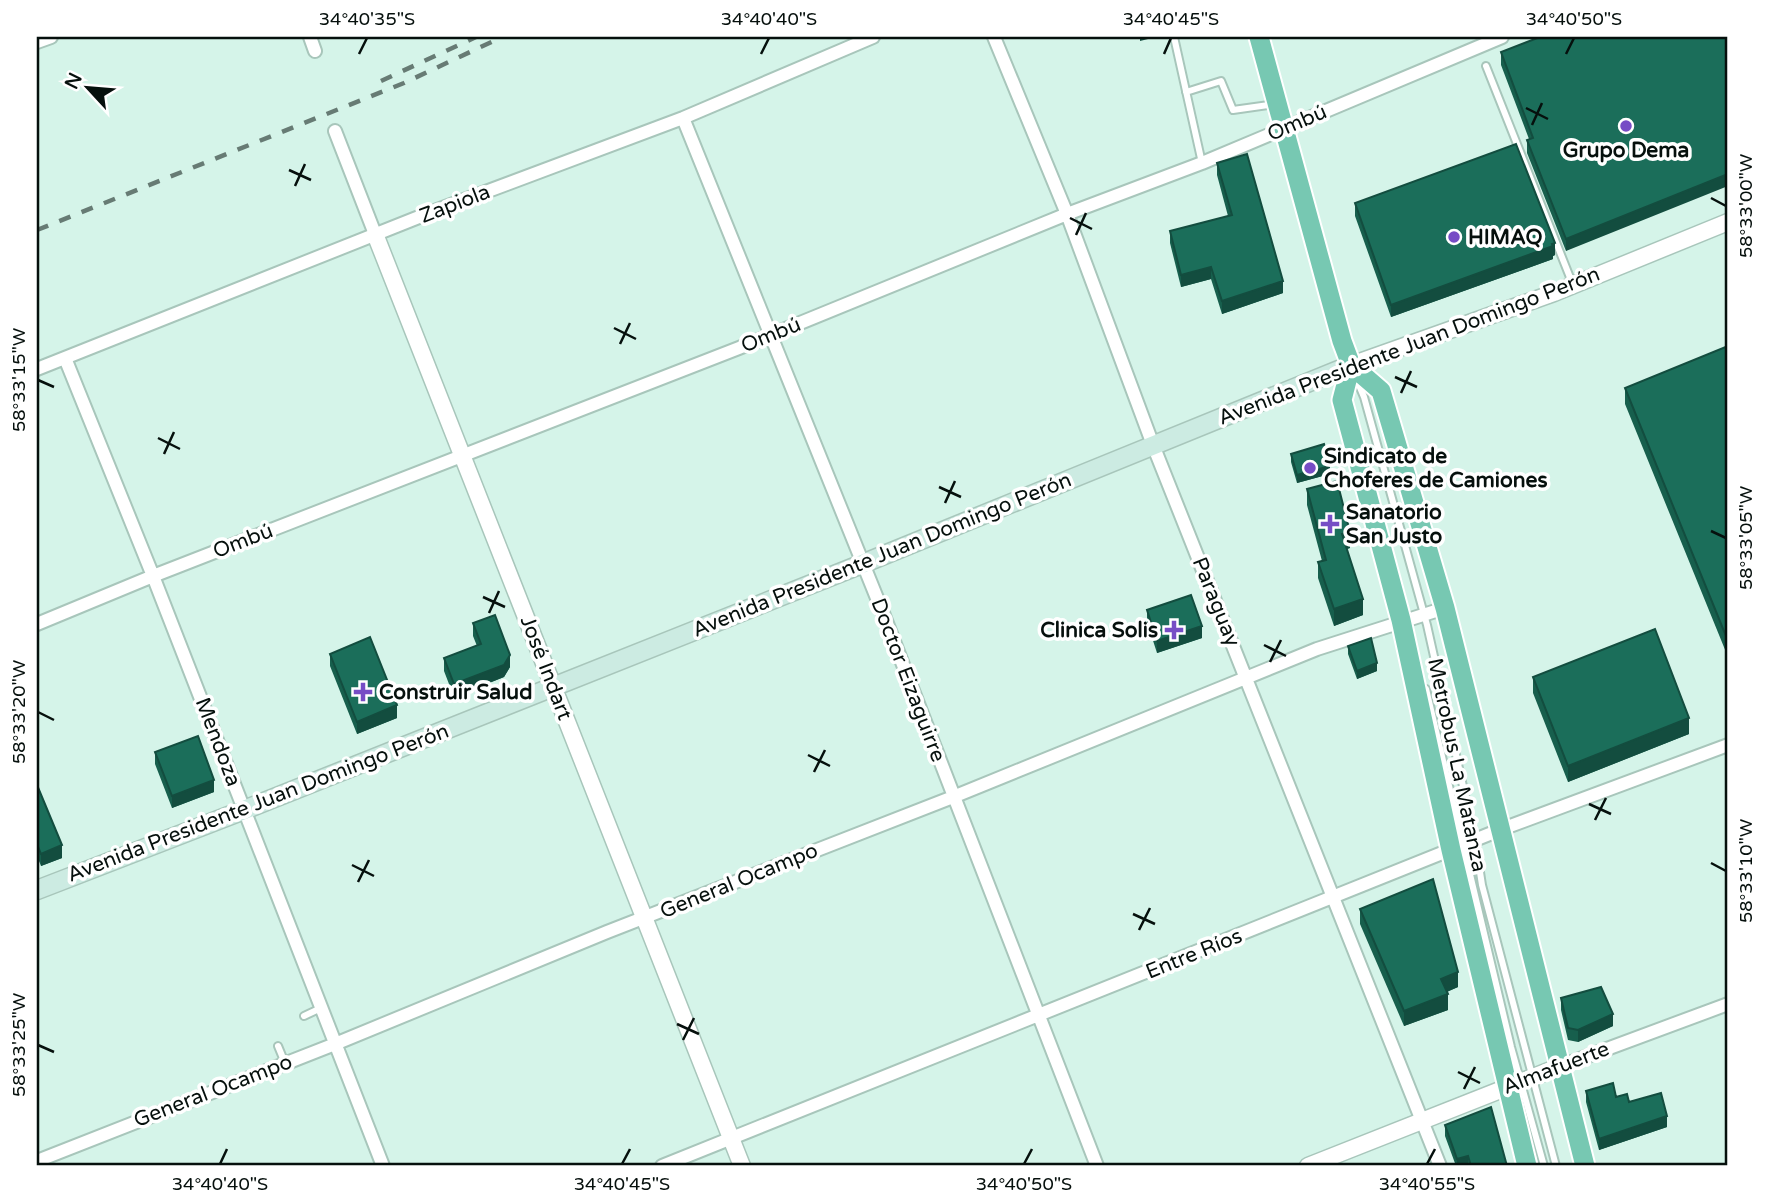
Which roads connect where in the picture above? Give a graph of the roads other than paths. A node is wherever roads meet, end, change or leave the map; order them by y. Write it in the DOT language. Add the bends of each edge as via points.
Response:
graph roads {
  1 [pos="51,37"];
  2 [pos="310,37"];
  3 [pos="873,37"];
  4 [pos="994,37"];
  5 [pos="1174,37"];
  6 [pos="1259,37"];
  7 [pos="1502,37"];
  8 [pos="1476,42"];
  9 [pos="37,43"];
  10 [pos="315,51"];
  11 [pos="1486,66"];
  12 [pos="1185,92"];
  13 [pos="1277,104"];
  14 [pos="683,118"];
  15 [pos="1283,128"];
  16 [pos="335,131"];
  17 [pos="1202,163"];
  18 [pos="1067,214"];
  19 [pos="1728,222"];
  20 [pos="375,234"];
  21 [pos="1573,285"];
  22 [pos="772,335"];
  23 [pos="65,358"];
  24 [pos="1351,365"];
  25 [pos="37,369"];
  26 [pos="1153,445"];
  27 [pos="463,454"];
  28 [pos="862,564"];
  29 [pos="153,576"];
  30 [pos="1445,608"];
  31 [pos="1424,614"];
  32 [pos="1401,620"];
  33 [pos="37,624"];
  34 [pos="1246,678"];
  35 [pos="553,686"];
  36 [pos="1728,745"];
  37 [pos="953,797"];
  38 [pos="244,810"];
  39 [pos="1502,830"];
  40 [pos="1463,845"];
  41 [pos="37,890"];
  42 [pos="1332,899"];
  43 [pos="645,918"];
  44 [pos="1728,1004"];
  45 [pos="321,1008"];
  46 [pos="304,1016"];
  47 [pos="1038,1017"];
  48 [pos="335,1044"];
  49 [pos="278,1046"];
  50 [pos="285,1063"];
  51 [pos="1561,1066"];
  52 [pos="1520,1081"];
  53 [pos="1422,1121"];
  54 [pos="731,1138"];
  55 [pos="39,1160"];
  56 [pos="383,1166"];
  57 [pos="662,1166"];
  58 [pos="742,1166"];
  59 [pos="1097,1166"];
  60 [pos="1308,1166"];
  61 [pos="1440,1166"];
  62 [pos="1527,1166"];
  63 [pos="1544,1166"];
  64 [pos="1556,1166"];
  65 [pos="1585,1166"];
  1 -- 9 [label="street"];
  2 -- 10 [label="street"];
  3 -- 14 [label="street, Zapiola"];
  4 -- 18 [label="street, Paraguay"];
  5 -- 12 [label="lane"];
  6 -- 13 [label="highway"];
  7 -- 8 [label="street, Ombú"];
  8 -- 15 [label="street, Ombú"];
  11 -- 21 [label="lane"];
  12 -- 13 [label="lane" via="1222,81 1233,110"];
  12 -- 17 [label="lane"];
  13 -- 15 [label="highway"];
  14 -- 20 [label="street, Zapiola"];
  14 -- 22 [label="street, Doctor Eizaguirre"];
  15 -- 17 [label="street, Ombú"];
  15 -- 24 [label="highway"];
  16 -- 20 [label="street, José Indart"];
  17 -- 18 [label="street, Ombú"];
  18 -- 22 [label="street, Ombú"];
  18 -- 26 [label="street, Paraguay"];
  19 -- 21 [label="street, Avenida Presidente Juan Domingo Perón"];
  20 -- 23 [label="street, Zapiola"];
  20 -- 27 [label="street, José Indart"];
  21 -- 24 [label="street, Avenida Presidente Juan Domingo Perón"];
  22 -- 27 [label="street, Ombú"];
  22 -- 28 [label="street, Doctor Eizaguirre"];
  23 -- 25 [label="street, Zapiola"];
  23 -- 29 [label="street, Mendoza"];
  24 -- 26 [label="main road, Avenida Presidente Juan Domingo Perón"];
  24 -- 30 [label="highway" via="1381,391"];
  24 -- 31 [label="lane, Metrobus La Matanza"];
  24 -- 32 [label="highway" via="1342,400"];
  26 -- 28 [label="main road, Avenida Presidente Juan Domingo Perón"];
  26 -- 34 [label="street, Paraguay"];
  27 -- 29 [label="street, Ombú"];
  27 -- 35 [label="street, José Indart"];
  28 -- 35 [label="main road, Avenida Presidente Juan Domingo Perón"];
  28 -- 37 [label="street, Doctor Eizaguirre"];
  29 -- 33 [label="street, Ombú"];
  29 -- 38 [label="street, Mendoza"];
  30 -- 31 [label="street, General Ocampo"];
  30 -- 39 [label="highway"];
  31 -- 32 [label="street, General Ocampo"];
  31 -- 40 [label="lane, Metrobus La Matanza"];
  32 -- 34 [label="street, General Ocampo"];
  32 -- 40 [label="highway"];
  34 -- 37 [label="street, General Ocampo"];
  34 -- 42 [label="street, Paraguay"];
  35 -- 38 [label="main road, Avenida Presidente Juan Domingo Perón"];
  35 -- 43 [label="street, José Indart"];
  36 -- 39 [label="street, Entre Ríos"];
  37 -- 43 [label="street, General Ocampo"];
  37 -- 47 [label="street, Doctor Eizaguirre"];
  38 -- 41 [label="main road, Avenida Presidente Juan Domingo Perón"];
  38 -- 45 [label="street, Mendoza"];
  39 -- 40 [label="street, Entre Ríos"];
  39 -- 51 [label="highway"];
  40 -- 42 [label="street, Entre Ríos"];
  40 -- 52 [label="highway"];
  40 -- 52 [label="lane, Metrobus La Matanza" via="1479,870 1502,964"];
  42 -- 47 [label="street, Entre Ríos"];
  42 -- 53 [label="street, Paraguay"];
  43 -- 48 [label="street, General Ocampo"];
  43 -- 54 [label="street, José Indart"];
  44 -- 51 [label="street, Almafuerte"];
  45 -- 46 [label="lane"];
  45 -- 48 [label="street, Mendoza"];
  47 -- 54 [label="street, Entre Ríos"];
  47 -- 59 [label="street, Doctor Eizaguirre"];
  48 -- 50 [label="street, General Ocampo"];
  48 -- 56 [label="street, Mendoza"];
  49 -- 50 [label="lane"];
  50 -- 55 [label="street, General Ocampo"];
  51 -- 52 [label="street, Almafuerte"];
  51 -- 65 [label="highway"];
  52 -- 53 [label="street, Almafuerte"];
  52 -- 62 [label="highway"];
  52 -- 63 [label="lane, Metrobus La Matanza"];
  52 -- 64 [label="lane, Metrobus La Matanza"];
  53 -- 60 [label="street, Almafuerte"];
  53 -- 61 [label="street, Paraguay"];
  54 -- 57 [label="street, Entre Ríos"];
  54 -- 58 [label="street, José Indart"];
}
